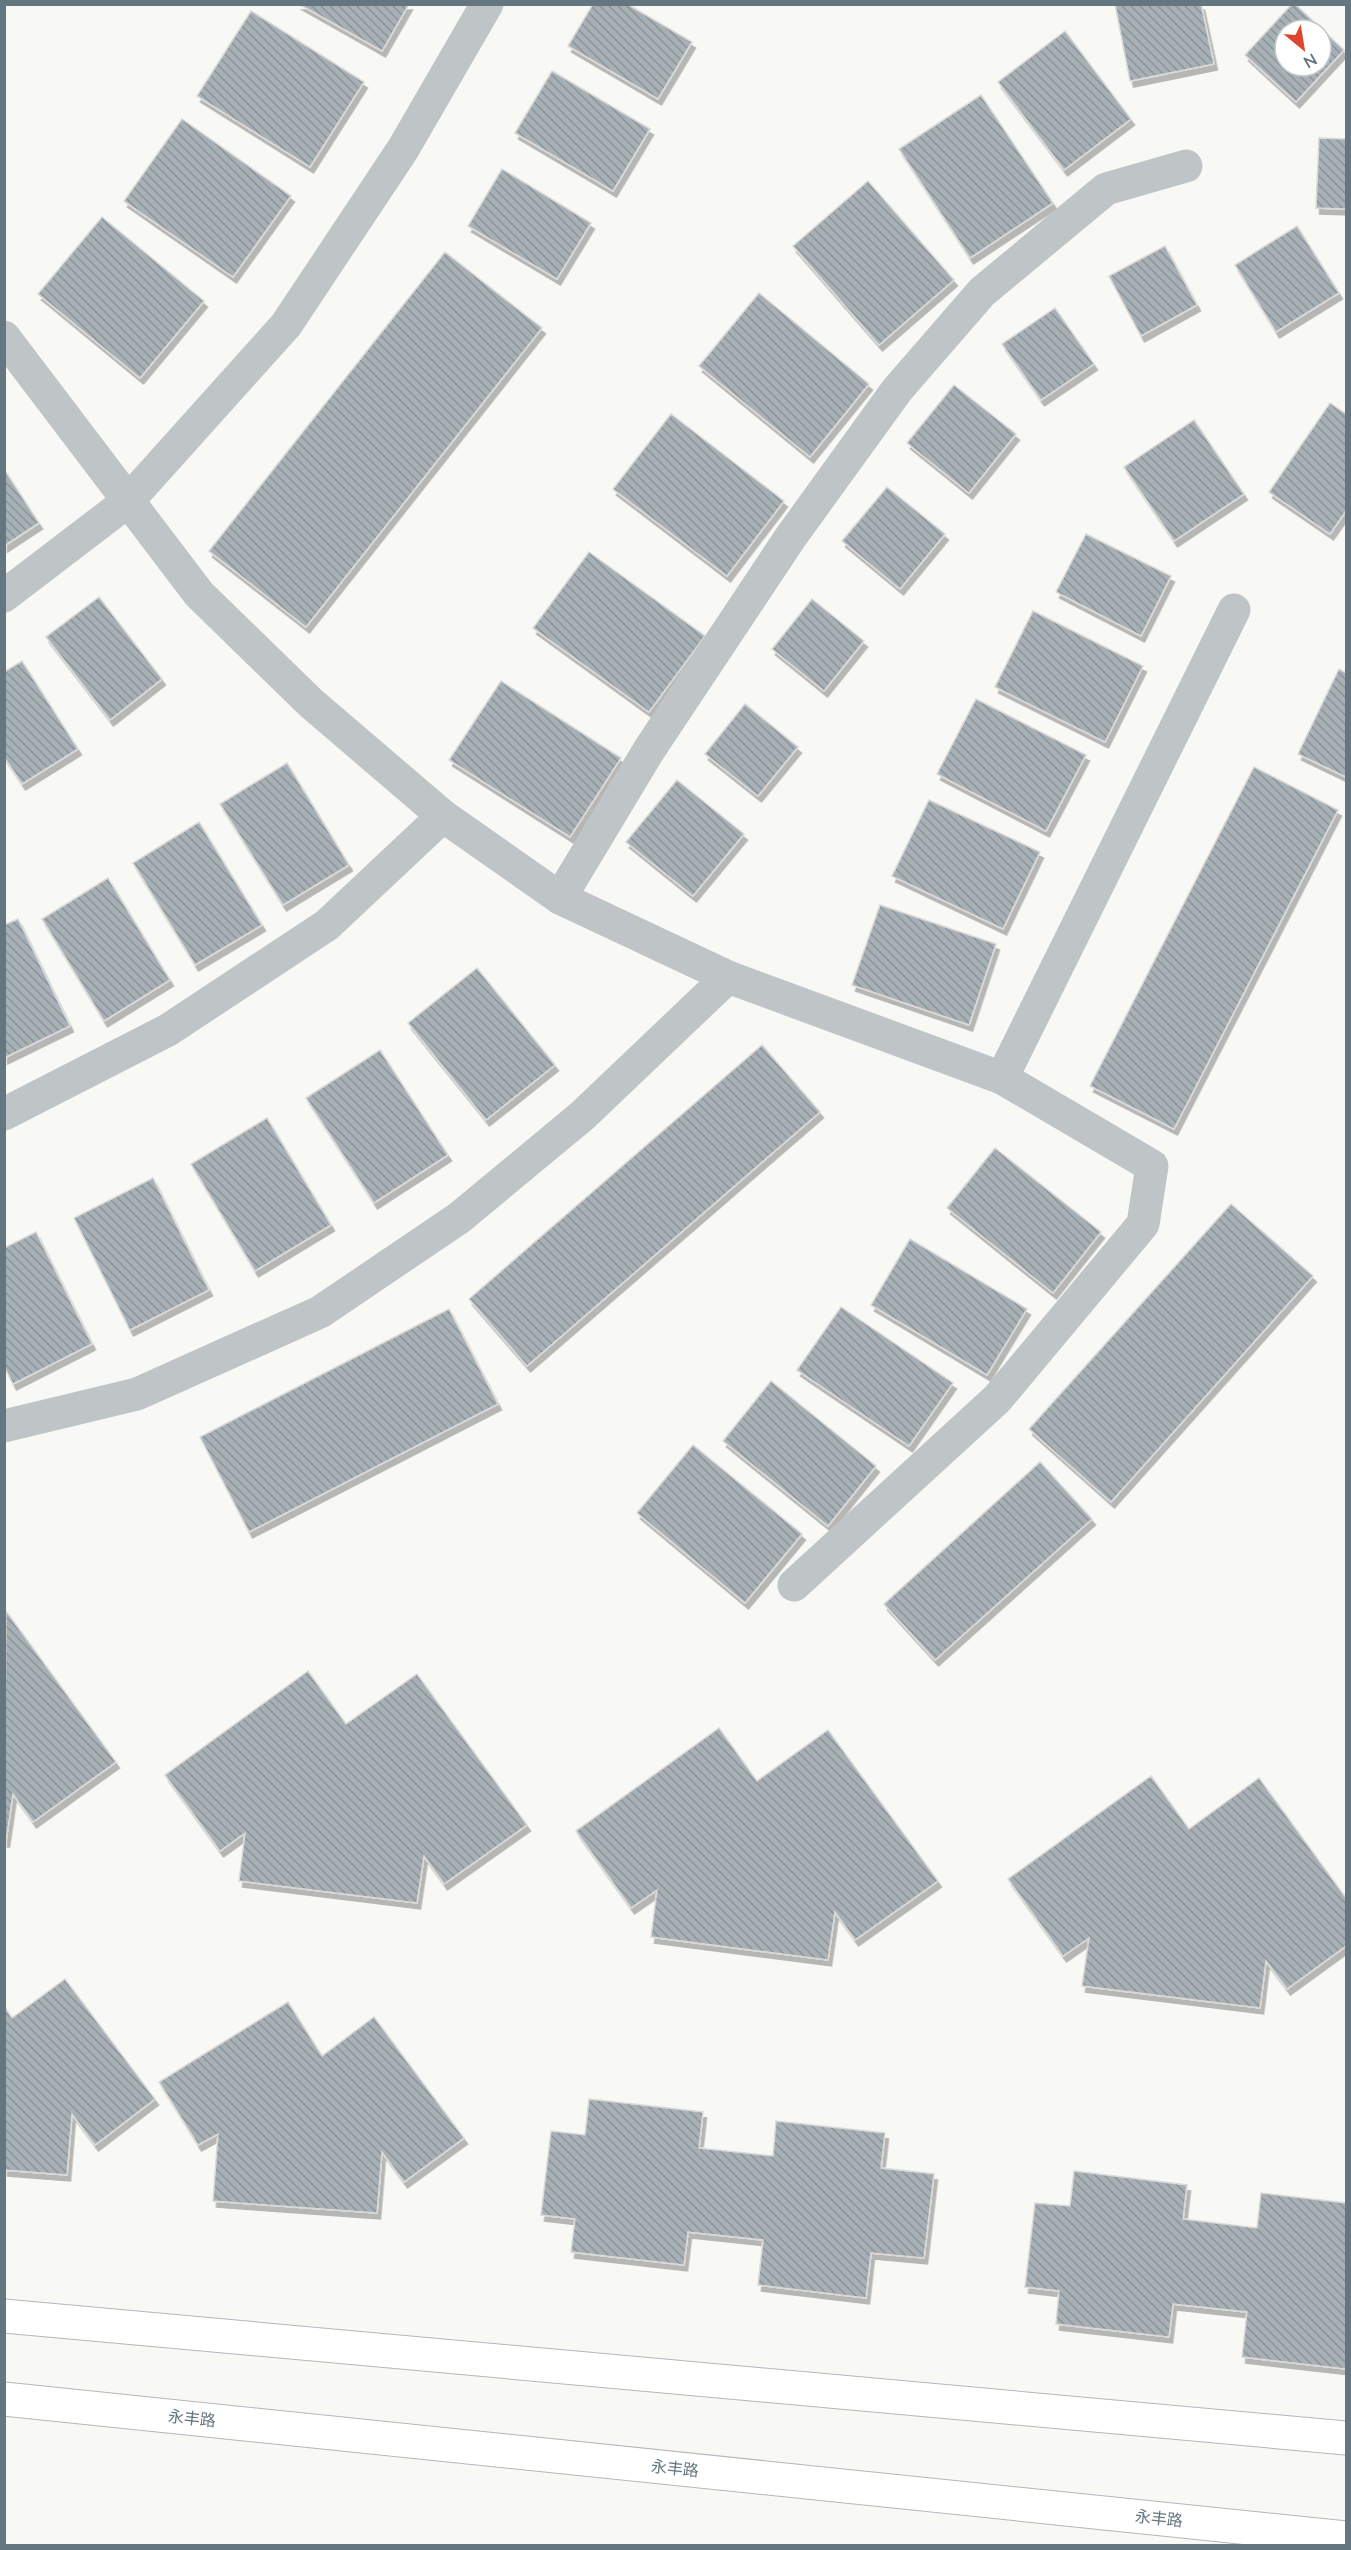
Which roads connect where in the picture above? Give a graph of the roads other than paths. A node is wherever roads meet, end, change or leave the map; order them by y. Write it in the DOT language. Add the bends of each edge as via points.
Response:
graph roads {
  1 [pos="487,4"];
  2 [pos="1186,166"];
  3 [pos="4,337"];
  4 [pos="127,502"];
  5 [pos="4,596"];
  6 [pos="1234,610"];
  7 [pos="443,816"];
  8 [pos="560,898"];
  9 [pos="728,977"];
  10 [pos="1002,1078"];
  11 [pos="4,1114"];
  12 [pos="4,1426"];
  13 [pos="794,1585"];
  14 [pos="4,2316"];
  15 [pos="4,2399"];
  16 [pos="1347,2438"];
  17 [pos="1347,2538"];
  1 -- 4 [label="street" via="403,149 286,325"];
  2 -- 8 [label="street" via="1106,189 982,292 897,390 790,538 649,750"];
  3 -- 4 [label="street"];
  4 -- 5 [label="street"];
  4 -- 7 [label="street" via="199,594 311,703"];
  6 -- 10 [label="street"];
  7 -- 8 [label="street"];
  7 -- 11 [label="street" via="327,925 168,1029"];
  8 -- 9 [label="street"];
  9 -- 10 [label="street"];
  9 -- 12 [label="street" via="582,1116 459,1218 320,1312 137,1394"];
  10 -- 13 [label="street" via="1152,1166 1143,1224 997,1399"];
  14 -- 16 [label="street"];
  15 -- 17 [label="street, 永丰路"];
}
